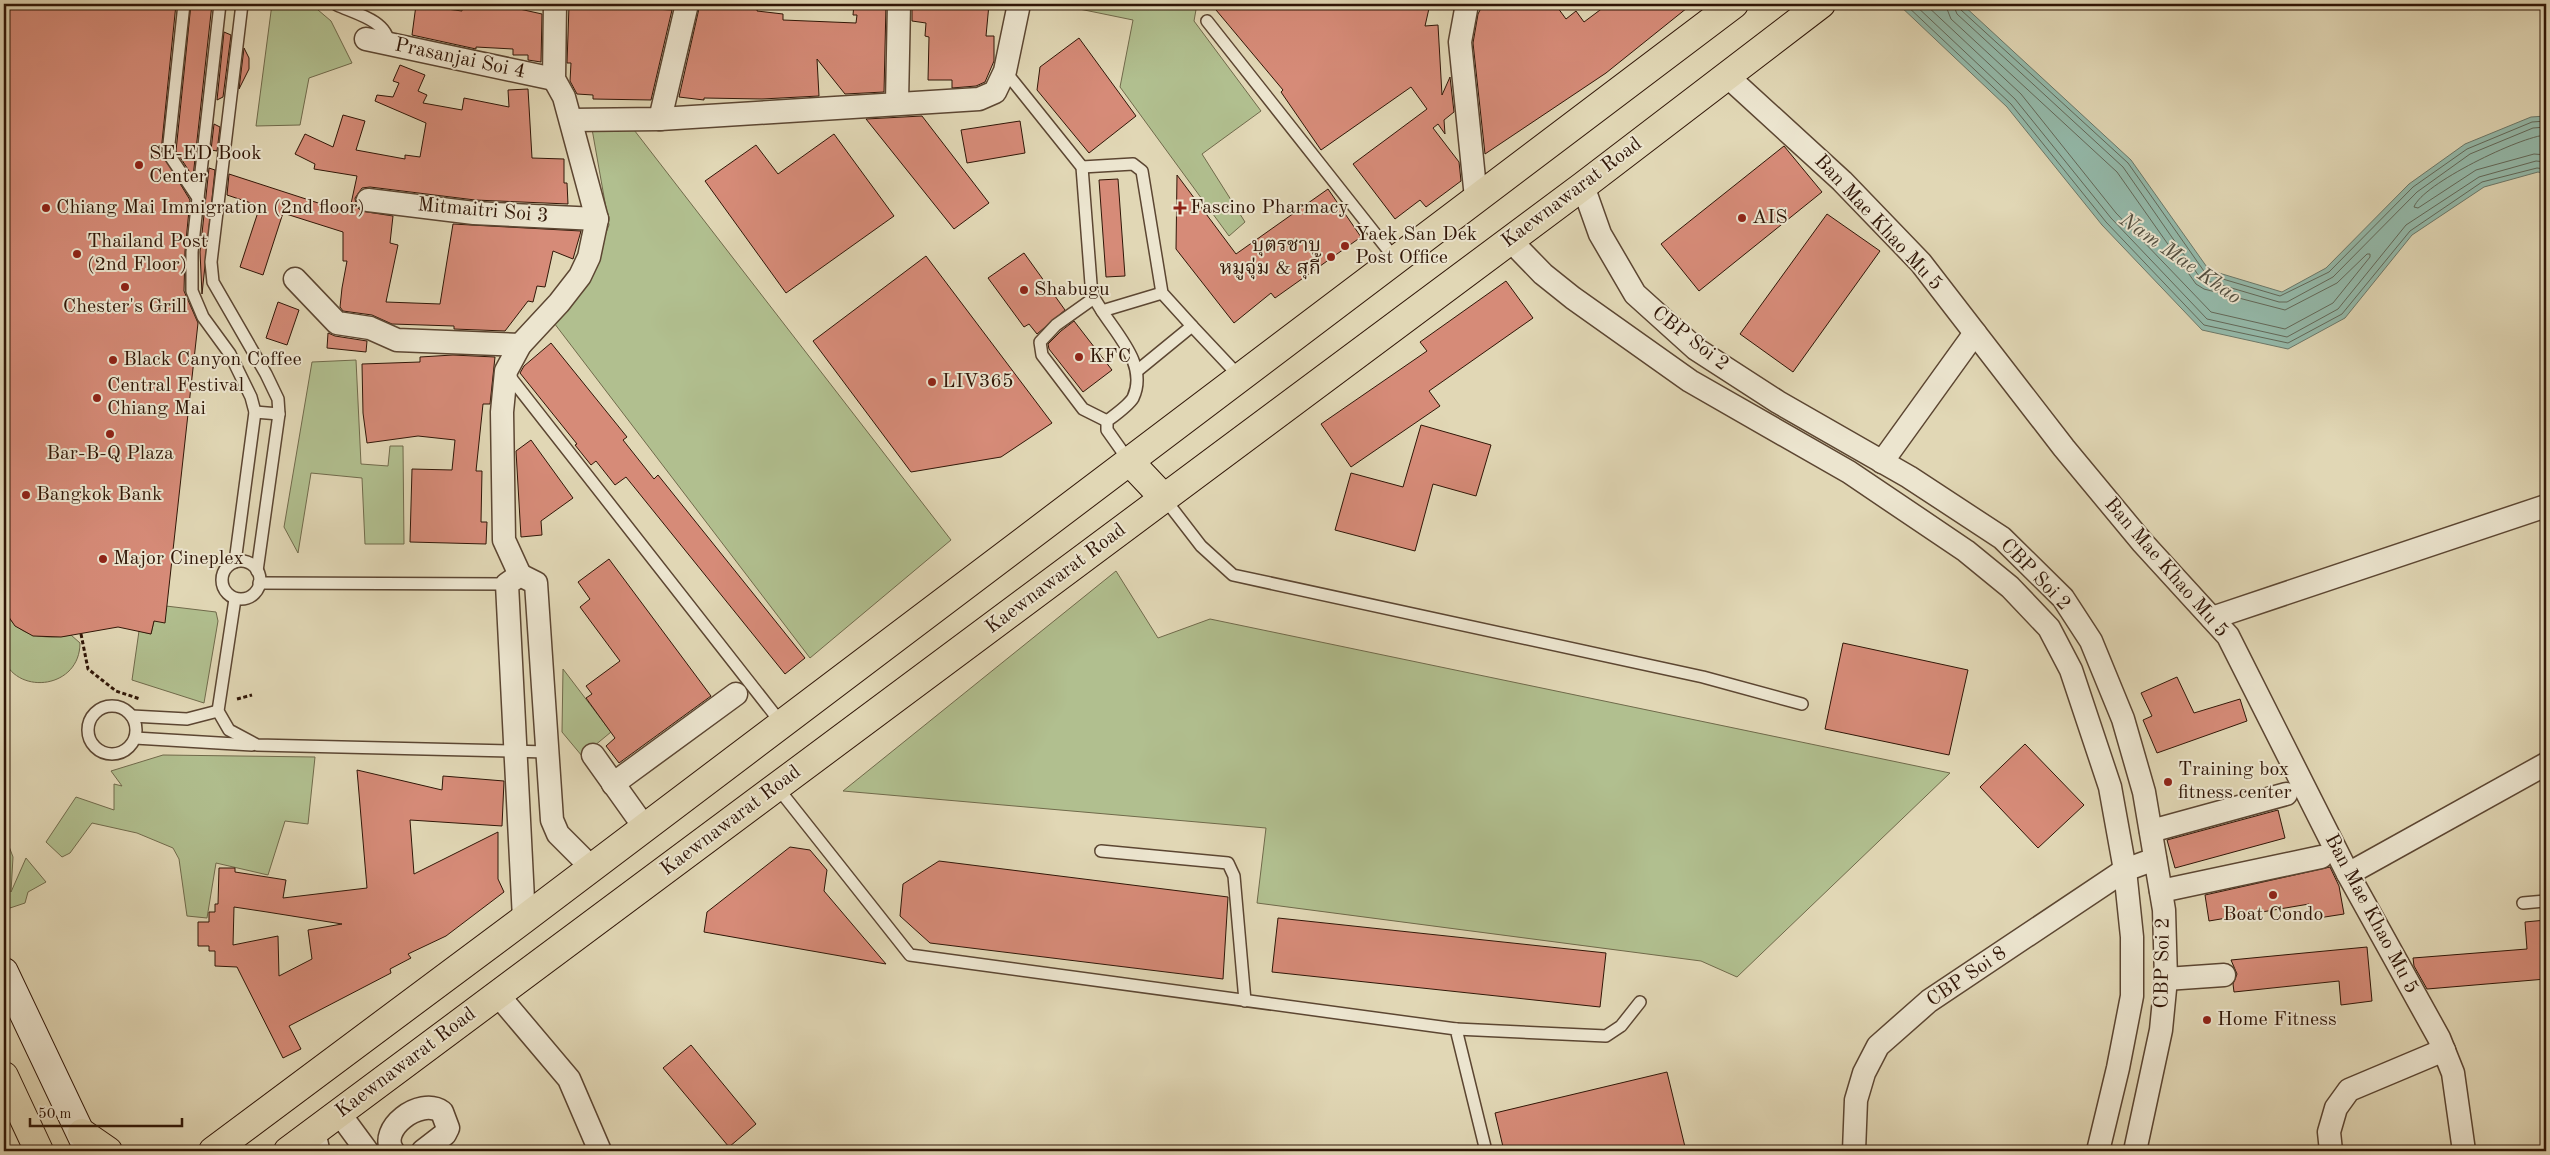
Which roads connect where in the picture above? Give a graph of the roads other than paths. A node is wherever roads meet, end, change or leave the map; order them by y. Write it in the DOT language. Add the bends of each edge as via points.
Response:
graph roads {
  1 [pos="184,4"];
  2 [pos="220,4"];
  3 [pos="242,4"];
  4 [pos="555,4"];
  5 [pos="687,4"];
  6 [pos="899,4"];
  7 [pos="1019,4"];
  8 [pos="1467,4"];
  9 [pos="1734,4"];
  10 [pos="1821,4"];
  11 [pos="337,5"];
  12 [pos="1207,21"];
  13 [pos="377,41"];
  14 [pos="1005,71"];
  15 [pos="1726,75"];
  16 [pos="554,79"];
  17 [pos="897,102"];
  18 [pos="660,119"];
  19 [pos="571,120"];
  20 [pos="1082,167"];
  21 [pos="1582,186"];
  22 [pos="198,198"];
  23 [pos="1476,198"];
  24 [pos="368,200"];
  25 [pos="597,219"];
  26 [pos="1510,240"];
  27 [pos="1396,260"];
  28 [pos="295,280"];
  29 [pos="1162,293"];
  30 [pos="1094,298"];
  31 [pos="1647,304"];
  32 [pos="1102,311"];
  33 [pos="1192,326"];
  34 [pos="1975,332"];
  35 [pos="1626,336"];
  36 [pos="520,345"];
  37 [pos="506,371"];
  38 [pos="1137,371"];
  39 [pos="1240,378"];
  40 [pos="255,412"];
  41 [pos="279,414"];
  42 [pos="1107,421"];
  43 [pos="1129,461"];
  44 [pos="1882,462"];
  45 [pos="1164,498"];
  46 [pos="2546,506"];
  47 [pos="235,562"];
  48 [pos="257,571"];
  49 [pos="514,579"];
  50 [pos="260,583"];
  51 [pos="235,598"];
  52 [pos="2212,618"];
  53 [pos="736,694"];
  54 [pos="1802,704"];
  55 [pos="218,711"];
  56 [pos="132,716"];
  57 [pos="782,724"];
  58 [pos="135,738"];
  59 [pos="257,745"];
  60 [pos="546,752"];
  61 [pos="516,753"];
  62 [pos="593,755"];
  63 [pos="2546,764"];
  64 [pos="613,784"];
  65 [pos="777,787"];
  66 [pos="2286,794"];
  67 [pos="645,828"];
  68 [pos="2151,831"];
  69 [pos="1101,851"];
  70 [pos="2322,857"];
  71 [pos="2155,859"];
  72 [pos="592,868"];
  73 [pos="2125,870"];
  74 [pos="2348,874"];
  75 [pos="2161,891"];
  76 [pos="2546,901"];
  77 [pos="2523,903"];
  78 [pos="524,919"];
  79 [pos="4,972"];
  80 [pos="2224,975"];
  81 [pos="2166,979"];
  82 [pos="498,995"];
  83 [pos="1245,1001"];
  84 [pos="1640,1002"];
  85 [pos="1456,1029"];
  86 [pos="2444,1050"];
  87 [pos="4,1076"];
  88 [pos="327,1131"];
  89 [pos="86,1142"];
  90 [pos="222,1145"];
  91 [pos="39,1151"];
  92 [pos="108,1151"];
  93 [pos="193,1151"];
  94 [pos="288,1151"];
  95 [pos="367,1151"];
  96 [pos="391,1151"];
  97 [pos="423,1151"];
  98 [pos="600,1151"];
  99 [pos="1486,1151"];
  100 [pos="1854,1151"];
  101 [pos="2098,1151"];
  102 [pos="2135,1151"];
  103 [pos="2331,1151"];
  104 [pos="2464,1151"];
  1 -- 22 [label="lane" via="168,153"];
  2 -- 22 [label="lane"];
  3 -- 41 [label="lane" via="211,262 213,282 266,374 278,400"];
  4 -- 16 [label="street"];
  5 -- 18 [label="street"];
  6 -- 17 [label="street"];
  7 -- 14 [label="street"];
  8 -- 23 [label="street" via="1460,42"];
  9 -- 23 [label="main road"];
  10 -- 15 [label="main road, Kaewnawarat Road"];
  11 -- 13 [label="lane" via="383,27 388,34"];
  12 -- 27 [label="lane"];
  13 -- 16 [label="street, Prasanjai Soi 4"];
  14 -- 17 [label="street" via="994,92 979,99"];
  14 -- 20 [label="lane"];
  15 -- 21 [label="main road, Kaewnawarat Road"];
  15 -- 34 [label="street, Ban Mae Khao Mu 5" via="1849,188 1921,263"];
  16 -- 19 [label="street"];
  17 -- 18 [label="street"];
  18 -- 19 [label="street"];
  19 -- 25 [label="street"];
  20 -- 29 [label="lane" via="1133,164 1142,171"];
  20 -- 30 [label="lane"];
  21 -- 26 [label="main road, Kaewnawarat Road"];
  21 -- 31 [label="street, CBP Soi 2" via="1600,234 1635,294"];
  22 -- 40 [label="lane" via="192,252 192,291 202,317 230,354"];
  23 -- 27 [label="main road"];
  24 -- 25 [label="street, Mitmaitri Soi 3" via="474,213"];
  25 -- 36 [label="street" via="589,257 580,276"];
  26 -- 35 [label="street, CBP Soi 2" via="1543,274"];
  26 -- 45 [label="main road, Kaewnawarat Road"];
  27 -- 39 [label="main road"];
  28 -- 36 [label="street" via="337,323 370,328 397,340"];
  29 -- 32 [label="lane"];
  29 -- 33 [label="lane"];
  30 -- 32 [label="lane"];
  30 -- 42 [label="lane" via="1056,325 1040,342 1042,354 1083,409"];
  31 -- 35 [label="street"];
  31 -- 44 [label="street, CBP Soi 2" via="1696,349 1778,402"];
  32 -- 38 [label="lane" via="1134,360"];
  33 -- 38 [label="lane"];
  33 -- 39 [label="lane"];
  34 -- 44 [label="street"];
  34 -- 52 [label="street, Ban Mae Khao Mu 5" via="2142,542"];
  35 -- 73 [label="street, CBP Soi 2" via="1690,381 1849,472 1943,535 2010,587 2049,628 2071,670 2110,787"];
  36 -- 37 [label="street"];
  37 -- 49 [label="street" via="502,412 504,540"];
  37 -- 57 [label="lane"];
  38 -- 42 [label="lane" via="1138,380 1132,399"];
  39 -- 43 [label="main road"];
  40 -- 41 [label="lane"];
  40 -- 47 [label="lane"];
  41 -- 48 [label="lane"];
  42 -- 43 [label="lane" via="1107,430"];
  43 -- 45 [label="main road"];
  43 -- 57 [label="main road"];
  44 -- 68 [label="street, CBP Soi 2" via="2002,538 2063,598 2091,641 2123,720 2144,792"];
  45 -- 54 [label="lane" via="1202,546 1233,575 1703,677"];
  45 -- 65 [label="main road, Kaewnawarat Road"];
  46 -- 52 [label="street"];
  47 -- 48 [label="lane" via="248,563"];
  47 -- 51 [label="lane" via="225,570 222,581 226,592"];
  48 -- 50 [label="lane"];
  49 -- 50 [label="lane"];
  49 -- 60 [label="street" via="536,583"];
  49 -- 61 [label="street"];
  50 -- 51 [label="lane" via="248,598"];
  51 -- 55 [label="lane"];
  52 -- 74 [label="street, Ban Mae Khao Mu 5" via="2228,636"];
  53 -- 64 [label="street"];
  55 -- 56 [label="lane" via="187,719"];
  55 -- 59 [label="lane" via="229,730"];
  56 -- 58 [label="lane" via="136,723"];
  56 -- 58 [label="lane" via="120,707 108,706 97,711 90,720 88,731 91,742 99,751 110,754 122,752"];
  57 -- 67 [label="main road"];
  58 -- 59 [label="lane"];
  59 -- 61 [label="lane"];
  60 -- 61 [label="lane"];
  60 -- 72 [label="street" via="555,828"];
  61 -- 78 [label="street"];
  62 -- 64 [label="street"];
  63 -- 74 [label="street"];
  64 -- 67 [label="street"];
  65 -- 82 [label="main road, Kaewnawarat Road"];
  65 -- 83 [label="lane" via="910,955"];
  66 -- 68 [label="street"];
  67 -- 72 [label="main road"];
  68 -- 71 [label="street, CBP Soi 2"];
  69 -- 83 [label="lane" via="1228,863 1234,876"];
  70 -- 75 [label="street"];
  71 -- 73 [label="street, CBP Soi 8"];
  71 -- 75 [label="street, CBP Soi 2"];
  72 -- 78 [label="main road"];
  73 -- 100 [label="street, CBP Soi 8" via="1929,1001 1878,1046 1864,1073 1856,1100"];
  73 -- 101 [label="street, CBP Soi 2" via="2132,937 2132,996"];
  74 -- 86 [label="street, Ban Mae Khao Mu 5"];
  75 -- 81 [label="street, CBP Soi 2"];
  76 -- 77 [label="lane"];
  78 -- 90 [label="main road"];
  79 -- 89 [label="main road"];
  80 -- 81 [label="street"];
  81 -- 102 [label="street, CBP Soi 2" via="2161,1030"];
  82 -- 88 [label="main road, Kaewnawarat Road"];
  82 -- 98 [label="street" via="569,1079"];
  83 -- 85 [label="lane"];
  84 -- 85 [label="lane" via="1622,1026 1606,1036"];
  85 -- 99 [label="lane"];
  86 -- 103 [label="street" via="2349,1090 2336,1108 2329,1132"];
  86 -- 104 [label="street, Ban Mae Khao Mu 5" via="2454,1073"];
  87 -- 91 [label="main road"];
  88 -- 94 [label="main road, Kaewnawarat Road"];
  88 -- 95 [label="street"];
  89 -- 92 [label="main road"];
  90 -- 93 [label="main road"];
  96 -- 97 [label="street" via="389,1139 395,1125 419,1108 434,1108 442,1112 448,1128"];
}
